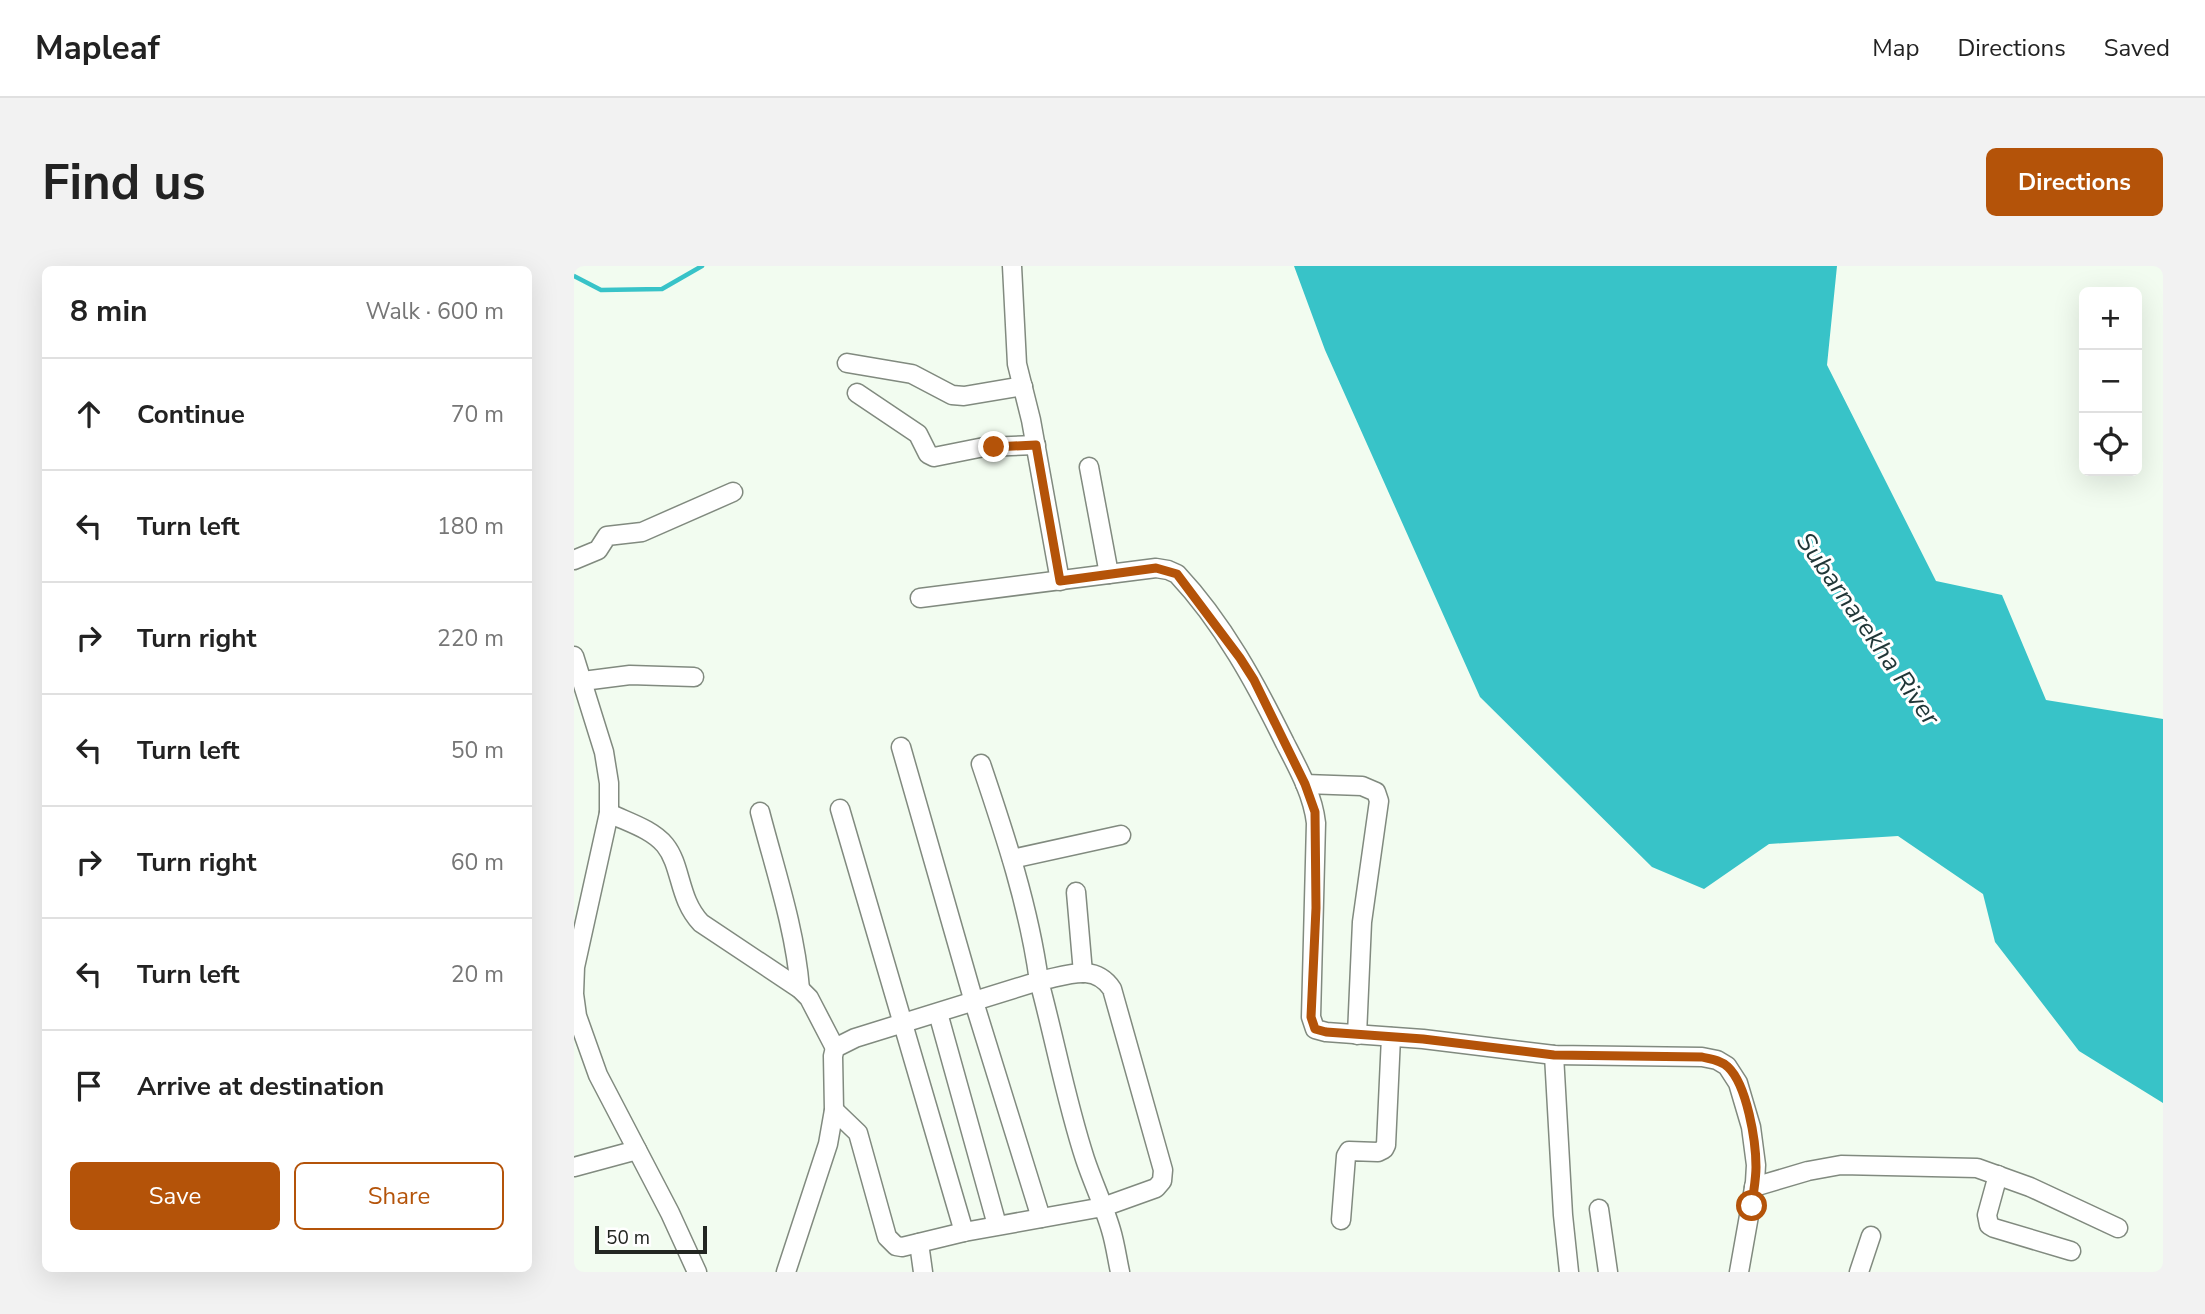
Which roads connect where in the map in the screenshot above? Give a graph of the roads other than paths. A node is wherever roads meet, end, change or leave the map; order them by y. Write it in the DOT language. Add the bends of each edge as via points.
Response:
graph roads {
  1 [pos="1012,266"];
  2 [pos="847,363"];
  3 [pos="1023,386"];
  4 [pos="857,393"];
  5 [pos="1036,445"];
  6 [pos="1089,467"];
  7 [pos="733,492"];
  8 [pos="574,561"];
  9 [pos="1110,575"];
  10 [pos="1060,581"];
  11 [pos="920,598"];
  12 [pos="574,656"];
  13 [pos="694,677"];
  14 [pos="583,681"];
  15 [pos="901,747"];
  16 [pos="981,764"];
  17 [pos="1305,784"];
  18 [pos="840,809"];
  19 [pos="760,812"];
  20 [pos="609,813"];
  21 [pos="1121,835"];
  22 [pos="1012,859"];
  23 [pos="1076,892"];
  24 [pos="1083,973"];
  25 [pos="1040,981"];
  26 [pos="800,989"];
  27 [pos="974,1002"];
  28 [pos="938,1013"];
  29 [pos="902,1024"];
  30 [pos="1357,1035"];
  31 [pos="1391,1037"];
  32 [pos="835,1048"];
  33 [pos="1554,1055"];
  34 [pos="835,1110"];
  35 [pos="637,1150"];
  36 [pos="574,1167"];
  37 [pos="1998,1175"];
  38 [pos="1754,1187"];
  39 [pos="1103,1207"];
  40 [pos="1599,1209"];
  41 [pos="1041,1218"];
  42 [pos="1341,1220"];
  43 [pos="996,1225"];
  44 [pos="2118,1228"];
  45 [pos="964,1232"];
  46 [pos="1871,1236"];
  47 [pos="919,1243"];
  48 [pos="2071,1251"];
  49 [pos="697,1272"];
  50 [pos="786,1272"];
  51 [pos="923,1272"];
  52 [pos="1120,1272"];
  53 [pos="1569,1272"];
  54 [pos="1608,1272"];
  55 [pos="1738,1272"];
  56 [pos="1859,1272"];
  1 -- 3 [label="street"];
  2 -- 3 [label="street" via="912,374 953,395"];
  3 -- 5 [label="street"];
  4 -- 5 [label="street" via="918,433 934,457 984,447"];
  5 -- 10 [label="street"];
  6 -- 9 [label="street"];
  7 -- 8 [label="street" via="642,532 607,536 598,550"];
  9 -- 10 [label="street"];
  9 -- 17 [label="street" via="1156,568 1177,574 1254,680"];
  10 -- 11 [label="street"];
  12 -- 14 [label="street"];
  13 -- 14 [label="street" via="630,675"];
  14 -- 20 [label="street" via="604,752"];
  15 -- 27 [label="street"];
  16 -- 22 [label="street"];
  17 -- 30 [label="street" via="1316,823 1312,1024 1320,1031"];
  17 -- 30 [label="street" via="1362,786 1376,792 1379,801 1362,922"];
  18 -- 29 [label="street"];
  19 -- 26 [label="street" via="791,929"];
  20 -- 26 [label="street" via="651,833 666,846 691,914"];
  20 -- 35 [label="street" via="575,967 574,994 583,1038"];
  21 -- 22 [label="street"];
  22 -- 25 [label="street"];
  23 -- 24 [label="street"];
  24 -- 25 [label="street"];
  24 -- 39 [label="street" via="1099,974 1112,989 1163,1170 1156,1188"];
  25 -- 27 [label="street"];
  25 -- 39 [label="street" via="1085,1157"];
  26 -- 32 [label="street"];
  27 -- 28 [label="street"];
  27 -- 41 [label="street"];
  28 -- 29 [label="street"];
  28 -- 43 [label="street"];
  29 -- 32 [label="street"];
  29 -- 45 [label="street"];
  30 -- 31 [label="street"];
  31 -- 33 [label="street"];
  31 -- 42 [label="street" via="1386,1145 1378,1152 1349,1151 1346,1156"];
  32 -- 34 [label="street"];
  33 -- 38 [label="street" via="1702,1057 1727,1066 1741,1091 1751,1127"];
  33 -- 53 [label="street"];
  34 -- 47 [label="street" via="858,1133 889,1241 902,1247"];
  34 -- 50 [label="street"];
  35 -- 36 [label="street"];
  35 -- 49 [label="street"];
  37 -- 38 [label="street" via="1977,1168 1841,1166"];
  37 -- 44 [label="street"];
  37 -- 48 [label="street" via="1987,1215 1989,1225"];
  38 -- 55 [label="street"];
  39 -- 41 [label="street"];
  39 -- 52 [label="street"];
  40 -- 54 [label="street"];
  41 -- 43 [label="street"];
  43 -- 45 [label="street"];
  45 -- 47 [label="street"];
  46 -- 56 [label="street"];
  47 -- 51 [label="street"];
}
